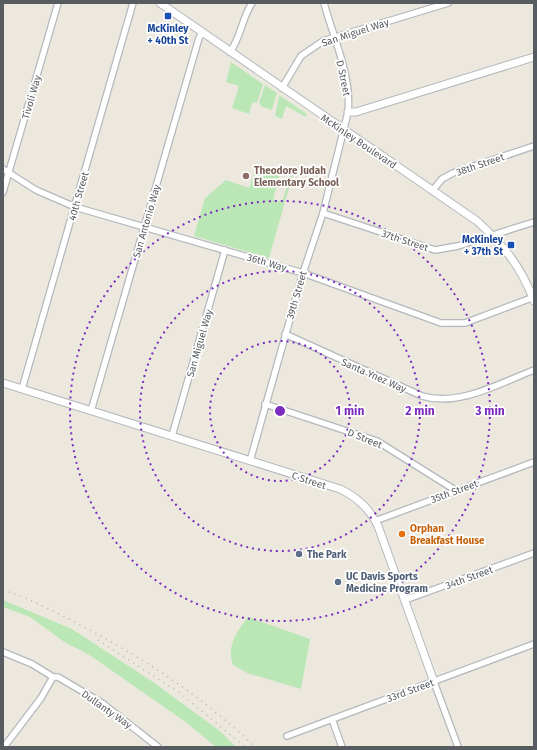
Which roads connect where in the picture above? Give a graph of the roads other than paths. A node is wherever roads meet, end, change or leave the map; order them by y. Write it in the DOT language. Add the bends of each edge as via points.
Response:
graph roads {
  1 [pos="58,3"];
  2 [pos="133,3"];
  3 [pos="160,3"];
  4 [pos="252,3"];
  5 [pos="324,3"];
  6 [pos="448,3"];
  7 [pos="202,32"];
  8 [pos="333,37"];
  9 [pos="230,52"];
  10 [pos="534,57"];
  11 [pos="282,88"];
  12 [pos="348,112"];
  13 [pos="345,131"];
  14 [pos="534,146"];
  15 [pos="3,169"];
  16 [pos="9,172"];
  17 [pos="432,191"];
  18 [pos="3,192"];
  19 [pos="75,207"];
  20 [pos="323,213"];
  21 [pos="534,222"];
  22 [pos="144,227"];
  23 [pos="492,234"];
  24 [pos="225,250"];
  25 [pos="302,273"];
  26 [pos="534,298"];
  27 [pos="285,334"];
  28 [pos="534,370"];
  29 [pos="3,383"];
  30 [pos="22,389"];
  31 [pos="265,404"];
  32 [pos="91,411"];
  33 [pos="172,436"];
  34 [pos="250,461"];
  35 [pos="534,462"];
  36 [pos="456,490"];
  37 [pos="375,520"];
  38 [pos="534,553"];
  39 [pos="405,600"];
  40 [pos="534,644"];
  41 [pos="3,652"];
  42 [pos="53,677"];
  43 [pos="434,682"];
  44 [pos="332,719"];
  45 [pos="287,736"];
  46 [pos="4,746"];
  47 [pos="157,747"];
  48 [pos="342,747"];
  49 [pos="458,747"];
  1 -- 16 [label="street, Tivoli Way"];
  2 -- 19 [label="street, 40th Street"];
  3 -- 7 [label="street, McKinley Boulevard"];
  4 -- 9 [label="street" via="246,12 236,45"];
  5 -- 8 [label="street, D Street"];
  6 -- 8 [label="street, San Miguel Way"];
  7 -- 9 [label="street, McKinley Boulevard"];
  7 -- 22 [label="street, San Antonio Way"];
  8 -- 11 [label="street, San Miguel Way" via="315,45 301,56"];
  8 -- 12 [label="street, D Street" via="347,82"];
  9 -- 11 [label="street, McKinley Boulevard"];
  10 -- 12 [label="street" via="356,112"];
  11 -- 13 [label="street, McKinley Boulevard"];
  12 -- 13 [label="street, D Street"];
  13 -- 17 [label="street, McKinley Boulevard"];
  13 -- 20 [label="street, 39th Street"];
  14 -- 17 [label="street, 38th Street" via="453,173 442,179"];
  15 -- 16 [label="street, 36th Way"];
  16 -- 18 [label="street, Tivoli Way"];
  16 -- 19 [label="street, 36th Way" via="36,190"];
  17 -- 23 [label="street, McKinley Boulevard"];
  19 -- 22 [label="street, 36th Way"];
  19 -- 30 [label="street, 40th Street"];
  20 -- 23 [label="street, 37th Street" via="436,250 458,246"];
  20 -- 25 [label="street, 39th Street"];
  21 -- 23 [label="street, 37th Street"];
  22 -- 24 [label="street, 36th Way"];
  22 -- 32 [label="street, San Antonio Way"];
  23 -- 26 [label="street, McKinley Boulevard" via="520,270"];
  24 -- 25 [label="street, 36th Way"];
  24 -- 33 [label="street, San Miguel Way"];
  25 -- 26 [label="street, 36th Way" via="436,322 450,324 469,321"];
  25 -- 27 [label="street, 39th Street"];
  27 -- 28 [label="street, Santa Ynez Way" via="430,399 460,398"];
  27 -- 31 [label="street, 39th Street"];
  29 -- 30 [label="street, C Street"];
  30 -- 32 [label="street, C Street"];
  31 -- 34 [label="street, 39th Street"];
  31 -- 36 [label="street, D Street" via="377,441"];
  32 -- 33 [label="street, C Street"];
  33 -- 34 [label="street, C Street"];
  34 -- 37 [label="street, C Street" via="346,492 362,504"];
  35 -- 36 [label="street, 35th Street"];
  36 -- 37 [label="street, 35th Street"];
  37 -- 39 [label="street, C Street"];
  38 -- 39 [label="street, 34th Street"];
  39 -- 43 [label="street, C Street"];
  40 -- 43 [label="street, 33rd Street"];
  41 -- 42 [label="street, Dullanty Way" via="32,664"];
  42 -- 46 [label="street" via="41,698"];
  42 -- 47 [label="street, Dullanty Way" via="58,677 102,703"];
  43 -- 44 [label="street, 33rd Street"];
  43 -- 49 [label="street, C Street"];
  44 -- 45 [label="street, 33rd Street"];
  44 -- 48 [label="street"];
}
